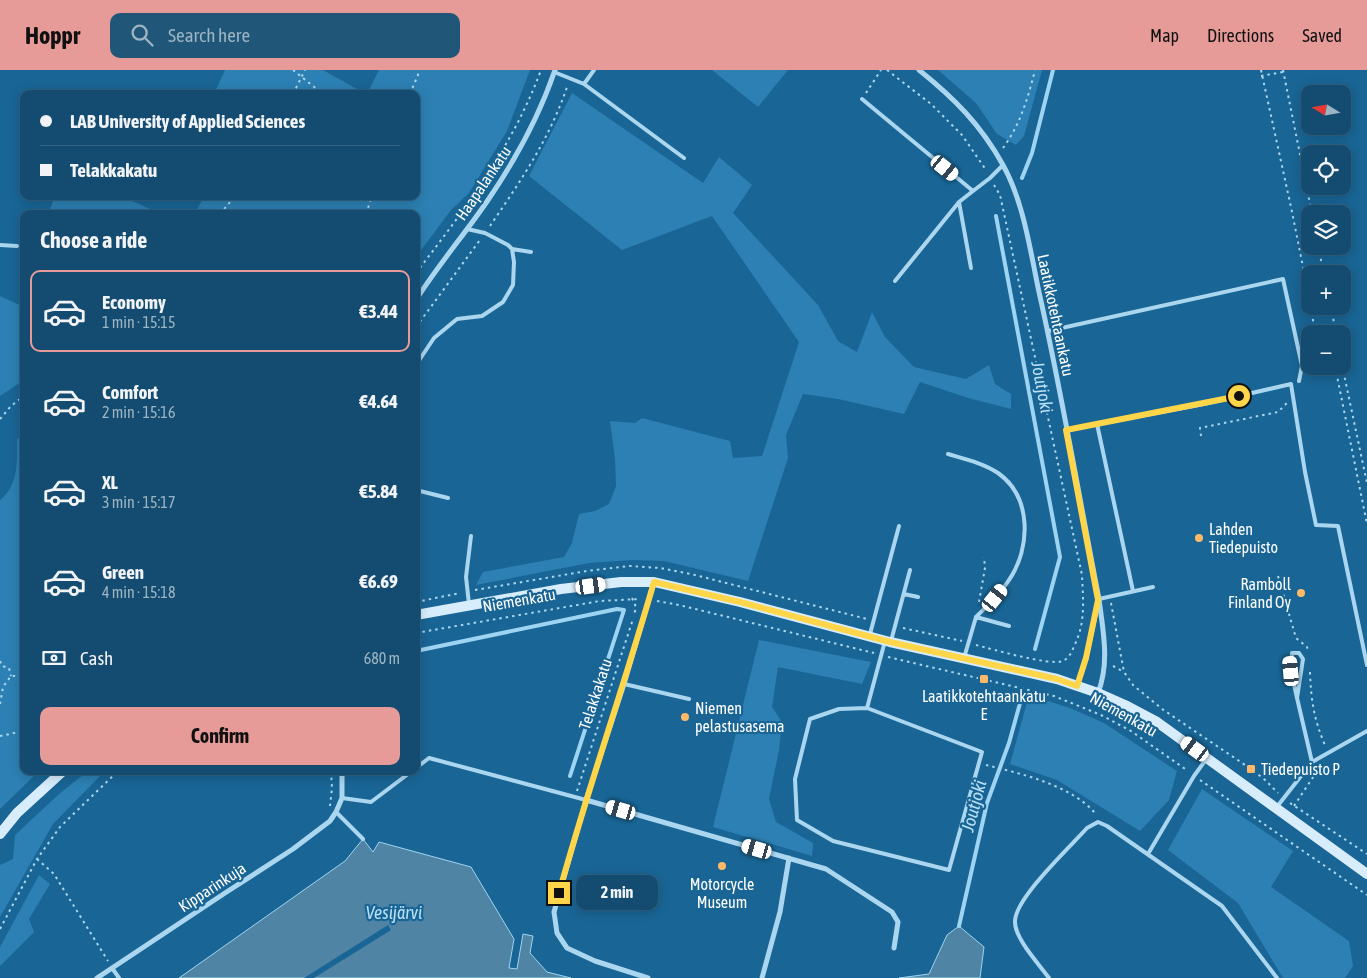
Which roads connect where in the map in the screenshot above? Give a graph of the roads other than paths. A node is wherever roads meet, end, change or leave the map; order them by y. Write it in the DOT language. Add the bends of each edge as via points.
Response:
graph roads {
  1 [pos="594,70"];
  2 [pos="919,70"];
  3 [pos="554,71"];
  4 [pos="584,84"];
  5 [pos="862,99"];
  6 [pos="684,158"];
  7 [pos="1003,165"];
  8 [pos="973,191"];
  9 [pos="959,202"];
  10 [pos="467,229"];
  11 [pos="0,245"];
  12 [pos="17,246"];
  13 [pos="512,249"];
  14 [pos="530,252"];
  15 [pos="971,268"];
  16 [pos="895,281"];
  17 [pos="420,294"];
  18 [pos="1048,331"];
  19 [pos="420,359"];
  20 [pos="1299,381"];
  21 [pos="1097,424"];
  22 [pos="1066,430"];
  23 [pos="948,454"];
  24 [pos="420,491"];
  25 [pos="448,498"];
  26 [pos="899,526"];
  27 [pos="471,536"];
  28 [pos="910,570"];
  29 [pos="654,582"];
  30 [pos="1153,587"];
  31 [pos="1133,591"];
  32 [pos="904,594"];
  33 [pos="918,597"];
  34 [pos="1098,600"];
  35 [pos="469,606"];
  36 [pos="420,614"];
  37 [pos="976,617"];
  38 [pos="1009,626"];
  39 [pos="869,637"];
  40 [pos="888,642"];
  41 [pos="964,658"];
  42 [pos="1367,665"];
  43 [pos="624,684"];
  44 [pos="1077,686"];
  45 [pos="1098,693"];
  46 [pos="1297,698"];
  47 [pos="689,699"];
  48 [pos="867,708"];
  49 [pos="1367,731"];
  50 [pos="1207,758"];
  51 [pos="1312,762"];
  52 [pos="420,765"];
  53 [pos="60,775"];
  54 [pos="342,775"];
  55 [pos="407,775"];
  56 [pos="342,798"];
  57 [pos="586,800"];
  58 [pos="1276,808"];
  59 [pos="336,812"];
  60 [pos="0,834"];
  61 [pos="363,839"];
  62 [pos="1148,854"];
  63 [pos="789,858"];
  64 [pos="1367,874"];
  65 [pos="894,948"];
  66 [pos="112,968"];
  67 [pos="97,978"];
  68 [pos="119,978"];
  69 [pos="648,978"];
  70 [pos="762,978"];
  71 [pos="1049,978"];
  72 [pos="1277,978"];
  1 -- 4 [label="lane"];
  2 -- 7 [label="street, Laatikkotehtaankatu" via="980,127"];
  3 -- 4 [label="lane"];
  3 -- 10 [label="street, Haapalankatu" via="544,101 519,152"];
  4 -- 6 [label="lane"];
  5 -- 8 [label="lane"];
  7 -- 8 [label="lane"];
  7 -- 18 [label="street, Laatikkotehtaankatu" via="1016,193"];
  8 -- 9 [label="lane"];
  9 -- 15 [label="lane"];
  9 -- 16 [label="lane"];
  10 -- 13 [label="lane" via="485,233"];
  10 -- 17 [label="street, Haapalankatu"];
  11 -- 12 [label="lane"];
  13 -- 14 [label="lane"];
  13 -- 19 [label="lane" via="513,285 503,302 482,316 457,319 434,338"];
  18 -- 20 [label="lane" via="1283,279 1302,366"];
  18 -- 22 [label="street, Laatikkotehtaankatu"];
  21 -- 22 [label="lane"];
  21 -- 31 [label="lane"];
  21 -- 42 [label="lane" via="1291,384 1316,525 1338,526"];
  22 -- 34 [label="street, Laatikkotehtaankatu"];
  23 -- 37 [label="lane" via="982,464 1012,484 1026,522 1018,563 1010,579"];
  24 -- 25 [label="lane"];
  26 -- 39 [label="lane"];
  27 -- 35 [label="lane" via="466,576"];
  28 -- 32 [label="lane"];
  29 -- 35 [label="street, Niemenkatu" via="621,582"];
  29 -- 39 [label="street, Niemenkatu"];
  29 -- 43 [label="street, Telakkakatu"];
  30 -- 31 [label="lane"];
  31 -- 34 [label="lane"];
  32 -- 33 [label="lane"];
  32 -- 40 [label="lane"];
  34 -- 44 [label="street, Laatikkotehtaankatu"];
  34 -- 45 [label="street, Laatikkotehtaankatu" via="1106,664"];
  35 -- 36 [label="street, Niemenkatu"];
  37 -- 38 [label="lane"];
  37 -- 41 [label="lane"];
  39 -- 40 [label="street, Niemenkatu"];
  40 -- 41 [label="street, Niemenkatu"];
  40 -- 48 [label="lane" via="881,655"];
  41 -- 44 [label="street, Niemenkatu"];
  43 -- 47 [label="lane"];
  43 -- 57 [label="street, Telakkakatu"];
  44 -- 45 [label="street, Niemenkatu"];
  45 -- 50 [label="street, Niemenkatu" via="1158,722"];
  46 -- 46 [label="lane" via="1303,659 1299,653 1292,653 1291,671"];
  46 -- 51 [label="lane"];
  48 -- 48 [label="lane" via="839,709 810,719 795,779 797,820 833,841 949,870 982,752"];
  49 -- 51 [label="lane"];
  50 -- 58 [label="street, Niemenkatu"];
  50 -- 62 [label="lane"];
  51 -- 58 [label="lane"];
  52 -- 57 [label="lane" via="429,758"];
  53 -- 60 [label="street"];
  54 -- 56 [label="street, Kipparinkuja"];
  55 -- 56 [label="lane" via="371,802"];
  56 -- 59 [label="street, Kipparinkuja"];
  57 -- 63 [label="street"];
  57 -- 69 [label="street, Telakkakatu" via="554,912 557,933 567,948"];
  58 -- 64 [label="street, Niemenkatu"];
  59 -- 61 [label="lane"];
  59 -- 66 [label="street, Kipparinkuja" via="330,821 293,850"];
  62 -- 71 [label="lane" via="1098,822 1087,828 1030,890 1017,910 1015,922 1019,936"];
  62 -- 72 [label="lane" via="1222,906"];
  63 -- 65 [label="street" via="826,869 892,912 898,922"];
  63 -- 70 [label="street" via="780,912"];
  66 -- 67 [label="street, Kipparinkuja"];
  66 -- 68 [label="lane"];
}
